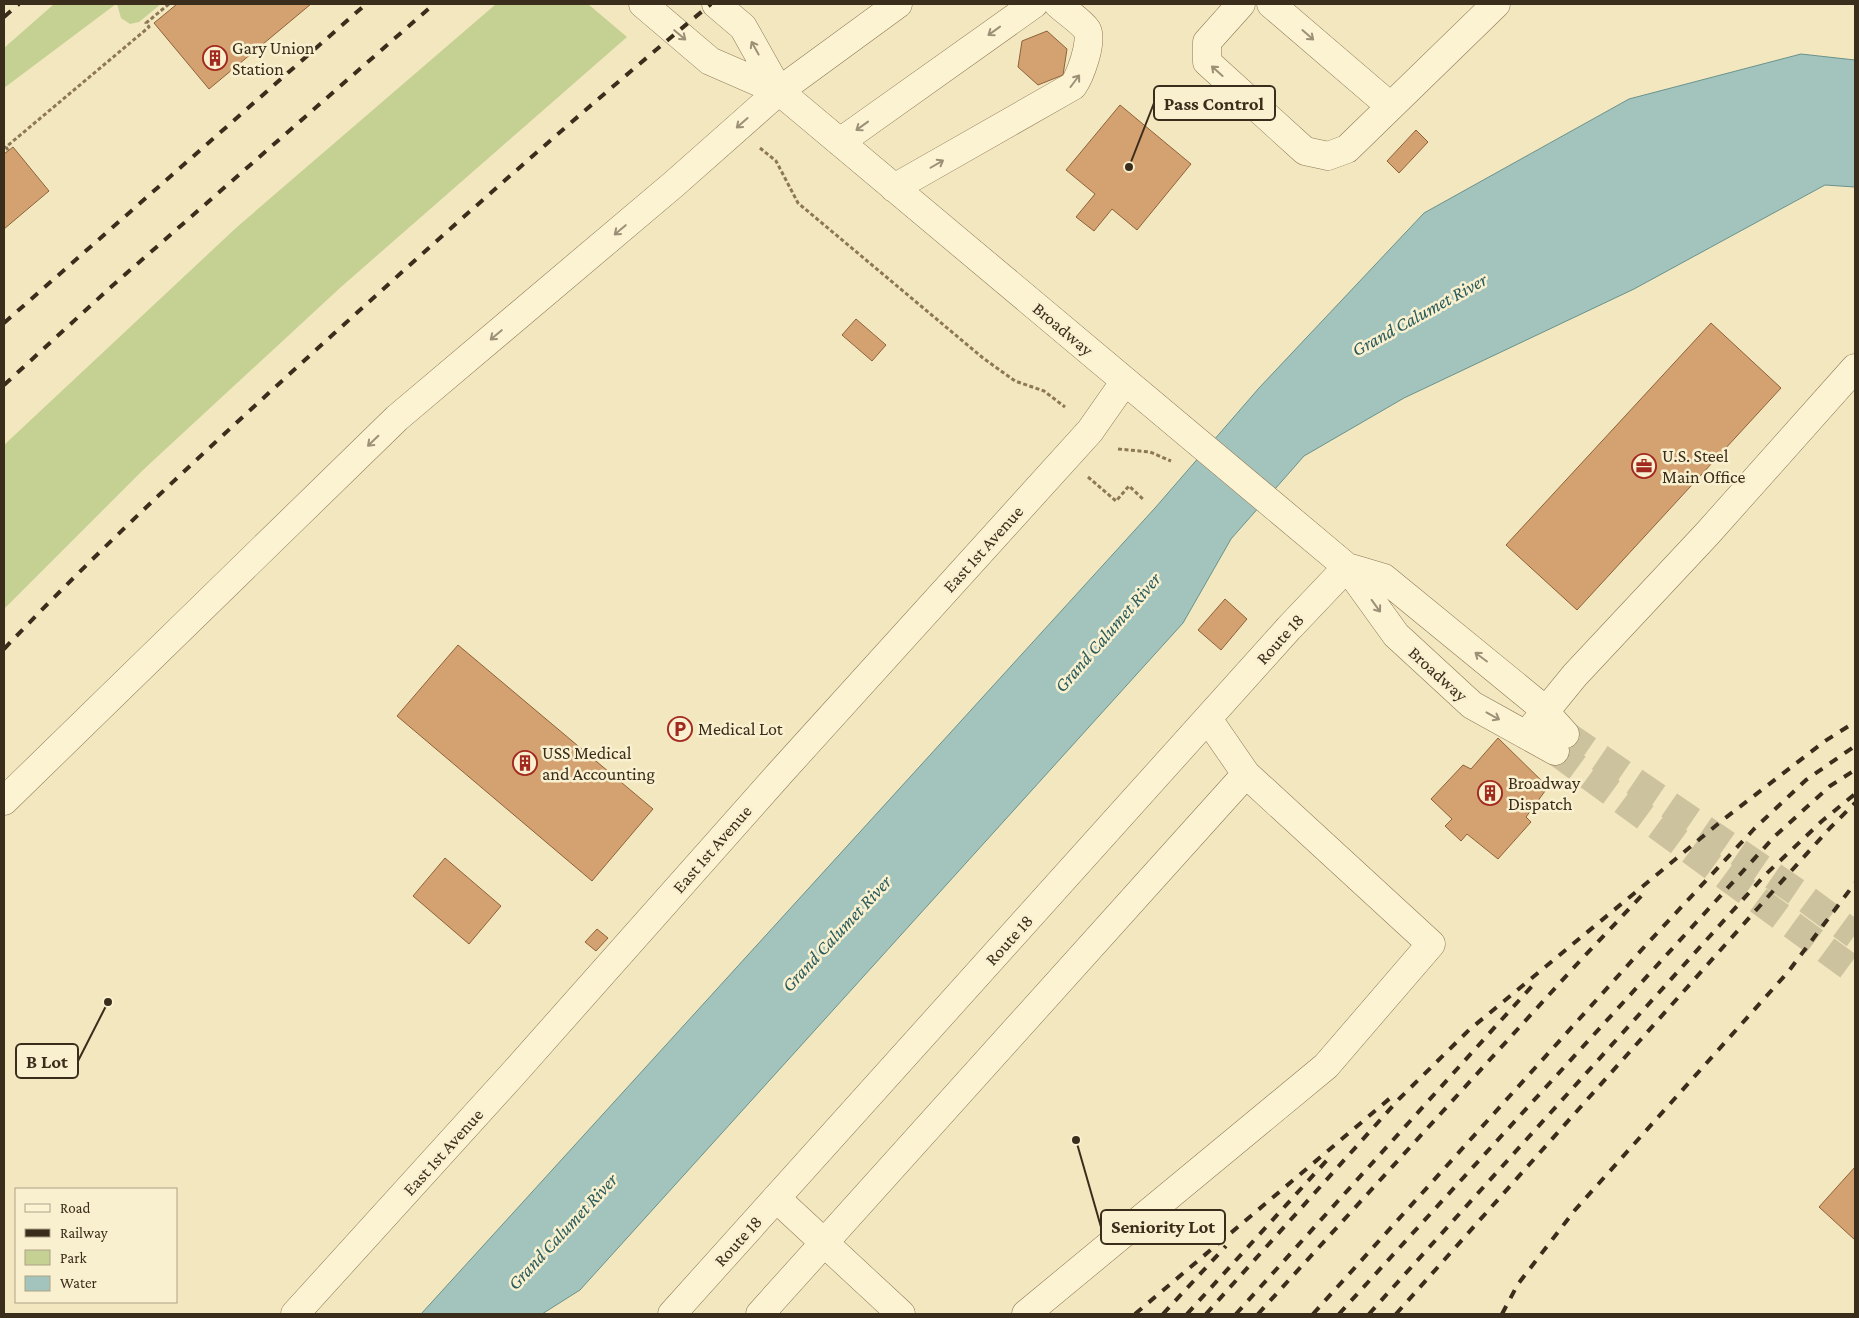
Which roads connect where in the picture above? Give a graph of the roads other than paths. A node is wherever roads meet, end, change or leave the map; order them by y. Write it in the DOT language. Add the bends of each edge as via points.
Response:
graph roads {
  1 [pos="643,4"];
  2 [pos="716,4"];
  3 [pos="898,4"];
  4 [pos="1034,4"];
  5 [pos="1058,4"];
  6 [pos="1241,4"];
  7 [pos="1271,4"];
  8 [pos="1496,4"];
  9 [pos="779,91"];
  10 [pos="1390,106"];
  11 [pos="840,142"];
  12 [pos="894,188"];
  13 [pos="1855,368"];
  14 [pos="1125,381"];
  15 [pos="1347,567"];
  16 [pos="1545,711"];
  17 [pos="1208,719"];
  18 [pos="1526,734"];
  19 [pos="1246,774"];
  20 [pos="4,801"];
  21 [pos="776,1198"];
  22 [pos="825,1244"];
  23 [pos="295,1314"];
  24 [pos="672,1314"];
  25 [pos="760,1314"];
  26 [pos="902,1314"];
  27 [pos="1026,1314"];
  1 -- 9 [label="street, Broadway, one-way" via="710,61"];
  9 -- 2 [label="street, Broadway, one-way" via="743,27"];
  3 -- 9 [label="street"];
  4 -- 11 [label="street, one-way"];
  12 -- 5 [label="street, one-way" via="1073,86 1084,66 1089,36 1087,30"];
  10 -- 6 [label="street, one-way" via="1346,149 1328,156 1305,151 1207,62 1206,42"];
  7 -- 10 [label="street, one-way"];
  8 -- 10 [label="street"];
  9 -- 11 [label="street, Broadway"];
  9 -- 20 [label="street, one-way" via="667,191 396,418"];
  11 -- 12 [label="street, Broadway"];
  12 -- 14 [label="street, Broadway"];
  13 -- 16 [label="street"];
  14 -- 15 [label="street, Broadway"];
  14 -- 23 [label="street, East 1st Avenue" via="1090,431"];
  16 -- 15 [label="street, Broadway, one-way" via="1384,578"];
  15 -- 17 [label="street, Route 18"];
  15 -- 18 [label="street, Broadway, one-way" via="1396,635 1472,705"];
  16 -- 18 [label="street"];
  16 -- 18 [label="street, Broadway" via="1560,742"];
  17 -- 19 [label="street"];
  17 -- 21 [label="street, Route 18"];
  19 -- 22 [label="street"];
  19 -- 27 [label="street" via="1431,944 1326,1066"];
  21 -- 22 [label="street"];
  21 -- 24 [label="street, Route 18"];
  22 -- 25 [label="street"];
  22 -- 26 [label="street"];
}
